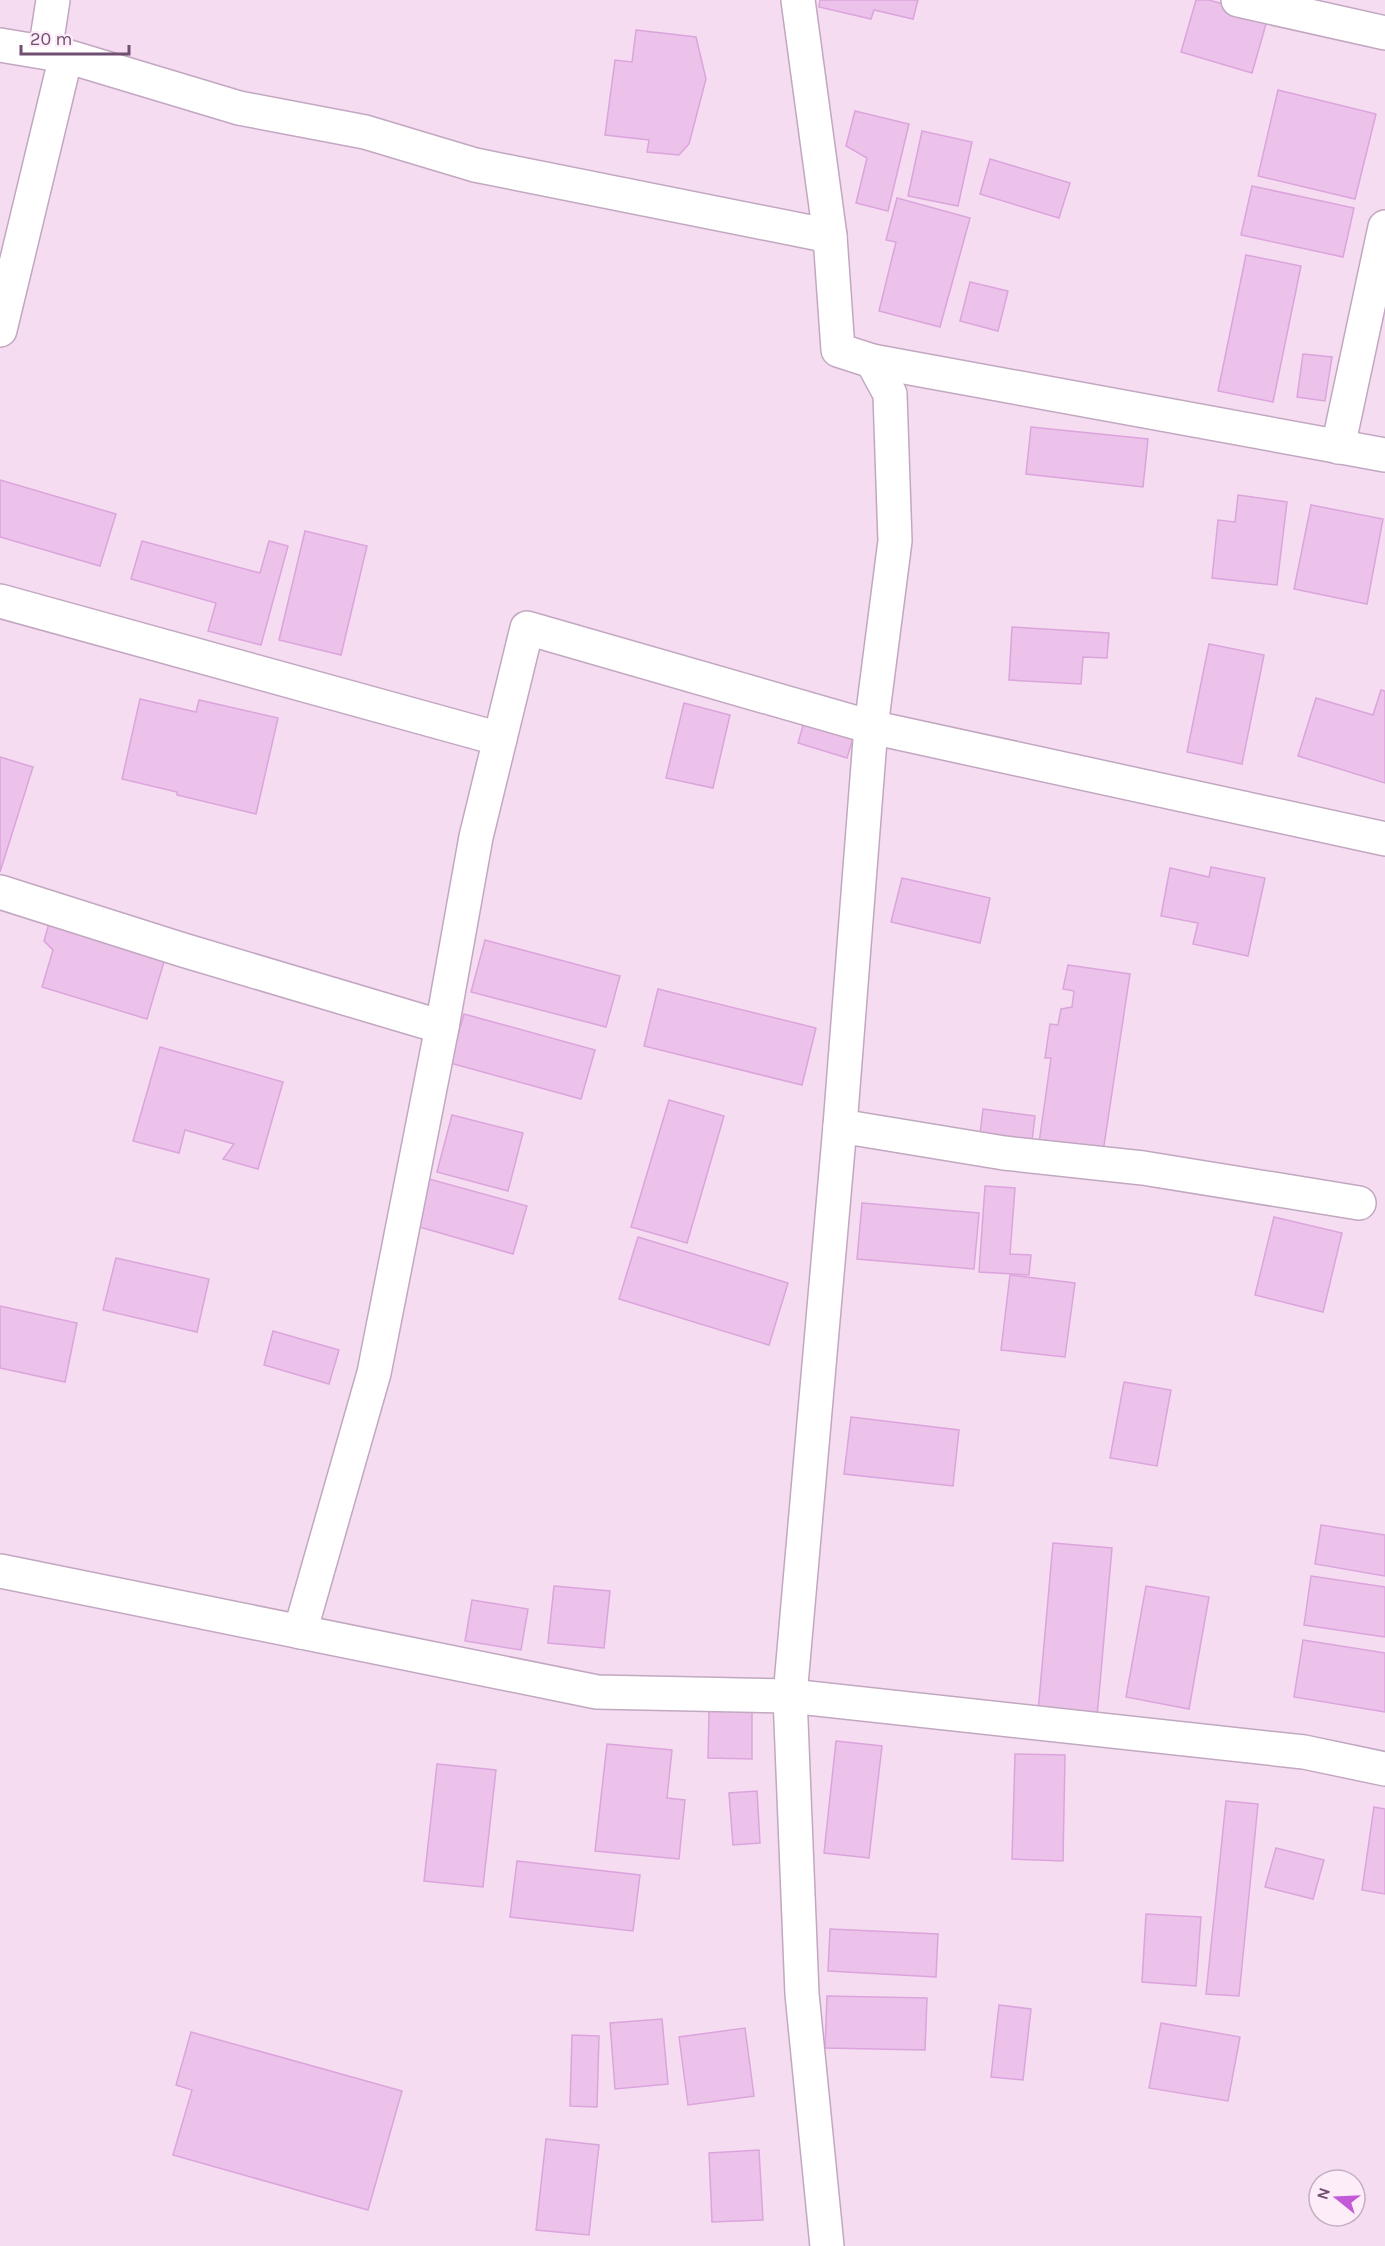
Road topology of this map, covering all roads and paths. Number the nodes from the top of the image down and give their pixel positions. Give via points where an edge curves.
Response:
1 (53, 0) edge
2 (798, 0) edge
3 (1239, 0) edge
4 (1385, 33) edge
5 (0, 45) edge
6 (56, 54) junction
7 (1385, 227) edge
8 (830, 236) junction
9 (0, 330) edge
10 (872, 361) junction
11 (1338, 447) junction
12 (1385, 455) edge
13 (0, 601) edge
14 (871, 727) junction
15 (500, 739) junction
16 (1385, 839) edge
17 (0, 892) edge
18 (442, 1027) junction
19 (840, 1126) junction
20 (1359, 1203) dead end
21 (0, 1571) edge
22 (300, 1632) junction
23 (790, 1696) junction
24 (1385, 1769) edge
25 (827, 2246) edge

1 - 6 street
2 - 8 street
3 - 4 street
5 - 6 street
6 - 8 street via 239,108 365,132 475,165
6 - 9 street
7 - 11 street
8 - 10 street via 838,350
10 - 11 street
10 - 14 street via 890,394 895,541
11 - 12 street
13 - 15 street
14 - 15 street via 527,628
14 - 16 street
14 - 19 street
15 - 18 street via 476,837
17 - 18 street
18 - 22 street via 374,1373
19 - 20 street
19 - 23 street
21 - 22 street
22 - 23 street via 597,1692
23 - 24 street via 1304,1752
23 - 25 street via 802,1994

